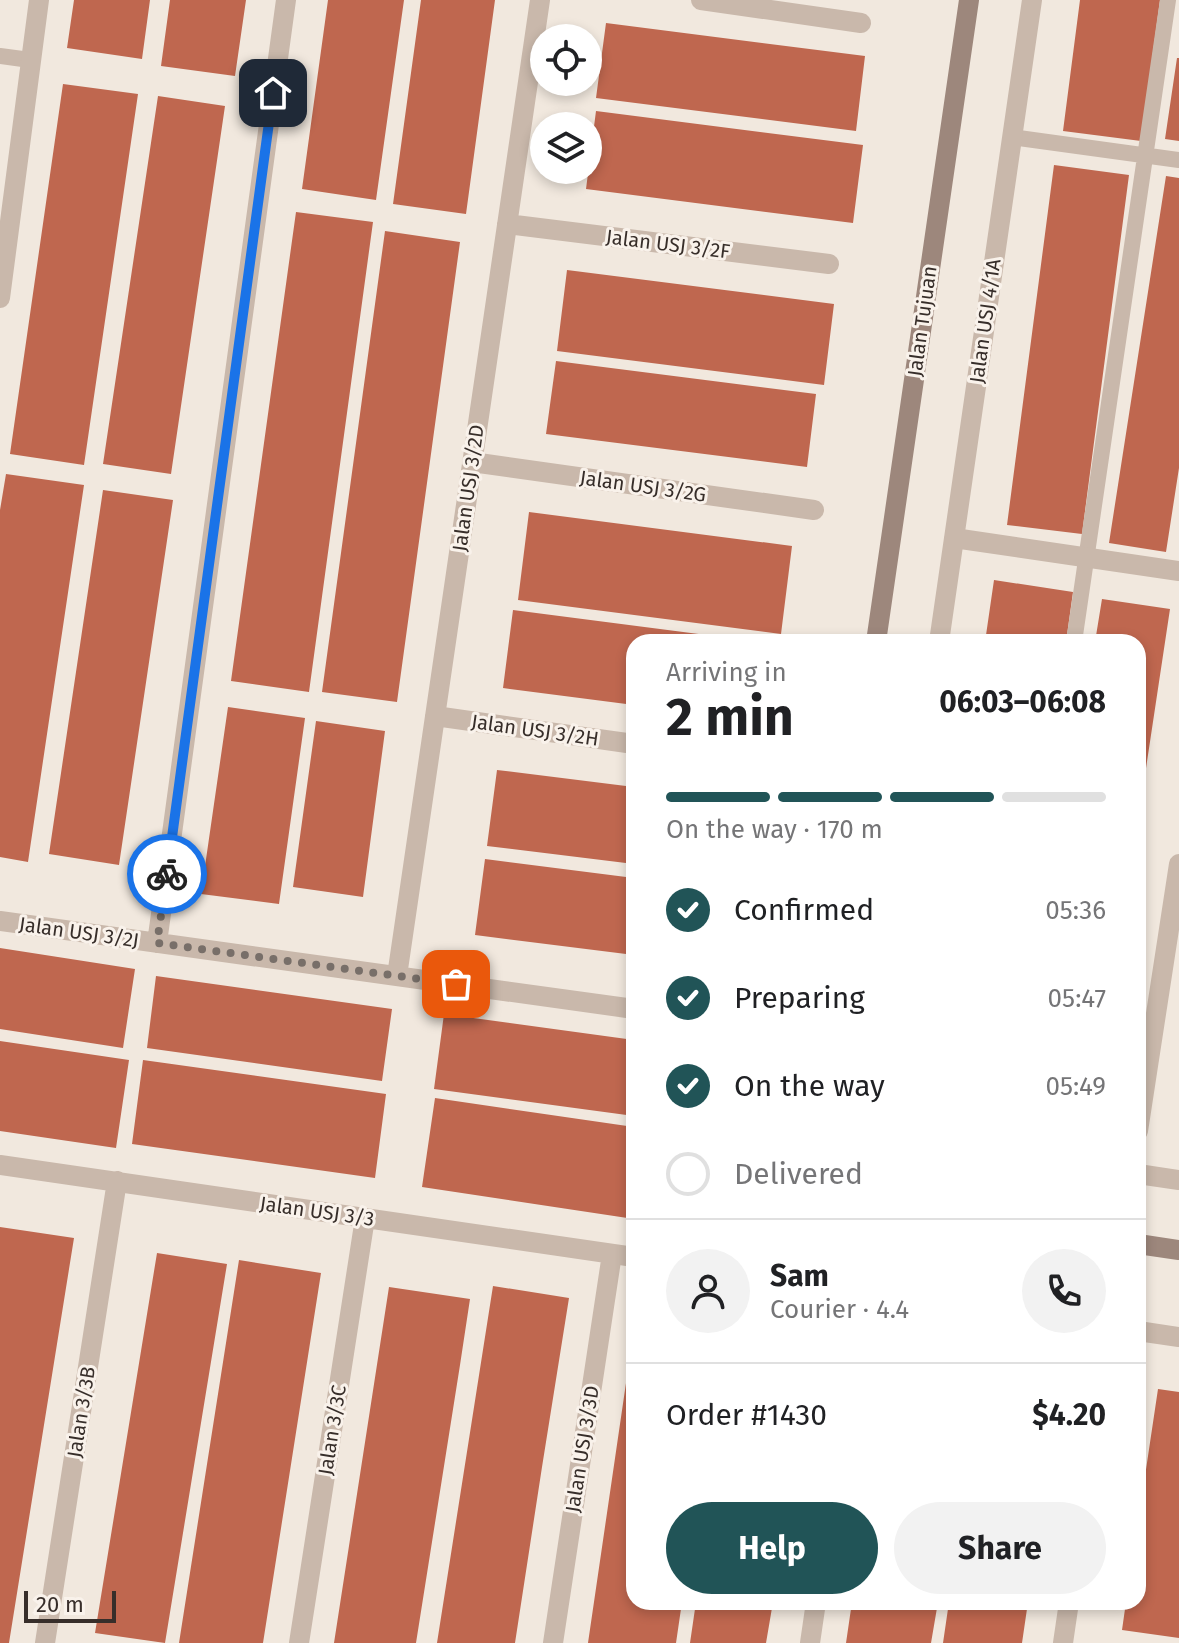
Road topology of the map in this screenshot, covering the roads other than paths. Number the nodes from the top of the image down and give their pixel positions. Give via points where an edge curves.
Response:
1 (39, 0) edge
2 (286, 0) edge
3 (540, 0) edge
4 (701, 0) edge
5 (969, 0) edge
6 (1032, 0) edge
7 (1168, 0) edge
8 (861, 23) dead end
9 (0, 56) edge
10 (30, 60) junction
11 (1012, 137) junction
12 (1145, 156) junction
13 (1179, 160) edge
14 (507, 224) junction
15 (829, 264) dead end
16 (0, 298) edge
17 (472, 462) junction
18 (814, 510) dead end
19 (954, 538) junction
20 (1087, 557) junction
21 (1179, 571) edge
22 (877, 634) edge
23 (940, 634) edge
24 (1075, 634) edge
25 (435, 716) junction
26 (626, 743) edge
27 (1179, 864) edge
28 (0, 921) edge
29 (157, 943) junction
30 (397, 976) junction
31 (626, 1008) edge
32 (1146, 1079) edge
33 (0, 1165) edge
34 (1146, 1175) edge
35 (1179, 1180) edge
36 (117, 1181) junction
37 (365, 1218) junction
38 (1146, 1245) edge
39 (1179, 1250) edge
40 (612, 1254) junction
41 (626, 1256) edge
42 (1146, 1332) edge
43 (1179, 1337) edge
44 (815, 1610) edge
45 (1068, 1610) edge
46 (45, 1643) edge
47 (299, 1643) edge
48 (553, 1643) edge
49 (810, 1643) edge
50 (1063, 1643) edge

1 - 10 street
2 - 29 street
3 - 14 street, Jalan USJ 3/2D
4 - 8 street
5 - 22 street, Jalan Tujuan
6 - 11 street, Jalan USJ 4/1A
7 - 12 lane
9 - 10 lane
10 - 16 street
11 - 12 lane
11 - 19 street, Jalan USJ 4/1A
12 - 13 lane
12 - 20 lane
14 - 15 street, Jalan USJ 3/2F
14 - 17 street, Jalan USJ 3/2D
17 - 18 street, Jalan USJ 3/2G
17 - 25 street, Jalan USJ 3/2D
19 - 20 street
19 - 23 street, Jalan USJ 4/1A
20 - 21 street
20 - 24 lane
25 - 26 street, Jalan USJ 3/2H
25 - 30 street, Jalan USJ 3/2D
27 - 32 street
28 - 29 street, Jalan USJ 3/2J
29 - 30 street, Jalan USJ 3/2J
30 - 31 street, Jalan USJ 3/2J
33 - 36 street, Jalan USJ 3/3
34 - 35 street
36 - 37 street, Jalan USJ 3/3
36 - 46 street, Jalan 3/3B
37 - 40 street, Jalan USJ 3/3
37 - 47 street, Jalan 3/3C
38 - 39 street
40 - 41 street, Jalan USJ 3/3
40 - 48 street, Jalan USJ 3/3D
42 - 43 street
44 - 49 street
45 - 50 street

